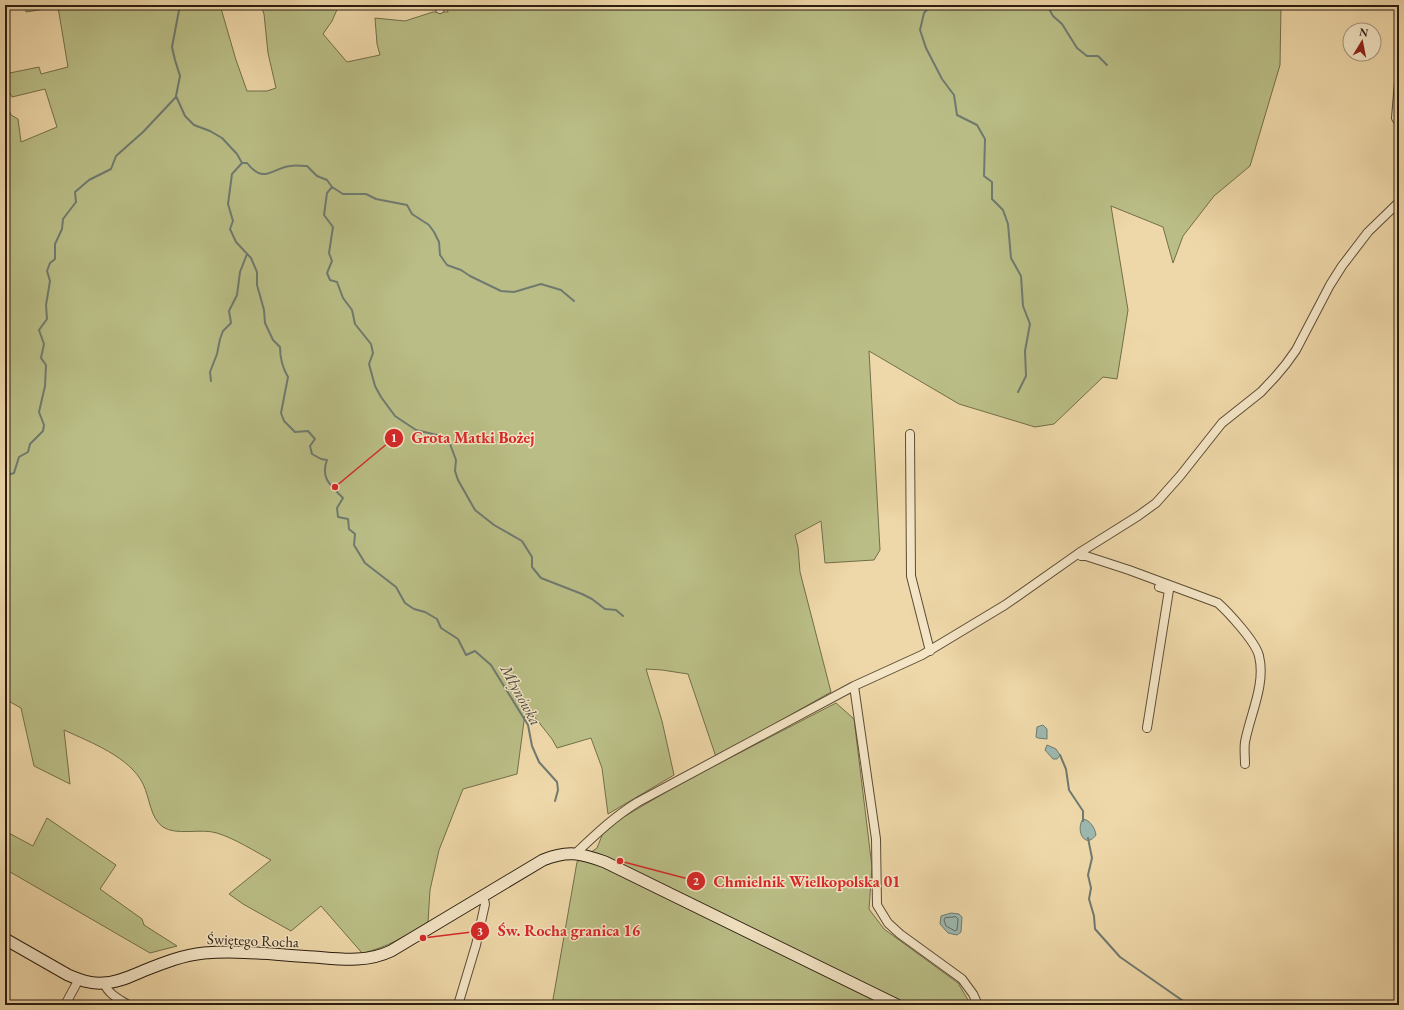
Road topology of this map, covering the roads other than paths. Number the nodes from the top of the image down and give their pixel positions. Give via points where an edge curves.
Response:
1 (1399, 82) edge
2 (1399, 122) edge
3 (1399, 202) edge
4 (910, 434) dead end
5 (1080, 555) junction
6 (930, 651) junction
7 (854, 686) junction
8 (1147, 728) dead end
9 (1245, 764) dead end
10 (576, 853) junction
11 (483, 895) junction
12 (5, 939) edge
13 (79, 979) junction
14 (104, 983) junction
15 (65, 1005) edge
16 (128, 1005) edge
17 (458, 1005) edge
18 (897, 1005) edge
19 (978, 1005) edge

1 - 2 street via 1396,118
3 - 5 street via 1368,232 1342,266 1296,350 1276,376 1261,392 1222,423 1156,503
4 - 6 street via 911,576
5 - 6 street
5 - 8 street via 1083,559 1169,590
5 - 9 street via 1218,603 1255,646 1259,656 1260,678 1245,744
6 - 7 street
7 - 10 street via 638,802 593,836
7 - 19 street via 876,839 877,905 888,923 900,934 962,979
10 - 11 street, Świętego Rocha via 565,853 543,860
10 - 18 street via 605,862
11 - 14 street, Świętego Rocha via 391,951 372,958 349,960 231,952 205,953 181,958 120,980
11 - 17 street via 485,904 476,945
12 - 13 street, Świętego Rocha
13 - 14 street, Świętego Rocha
13 - 15 street
14 - 16 street via 113,995

